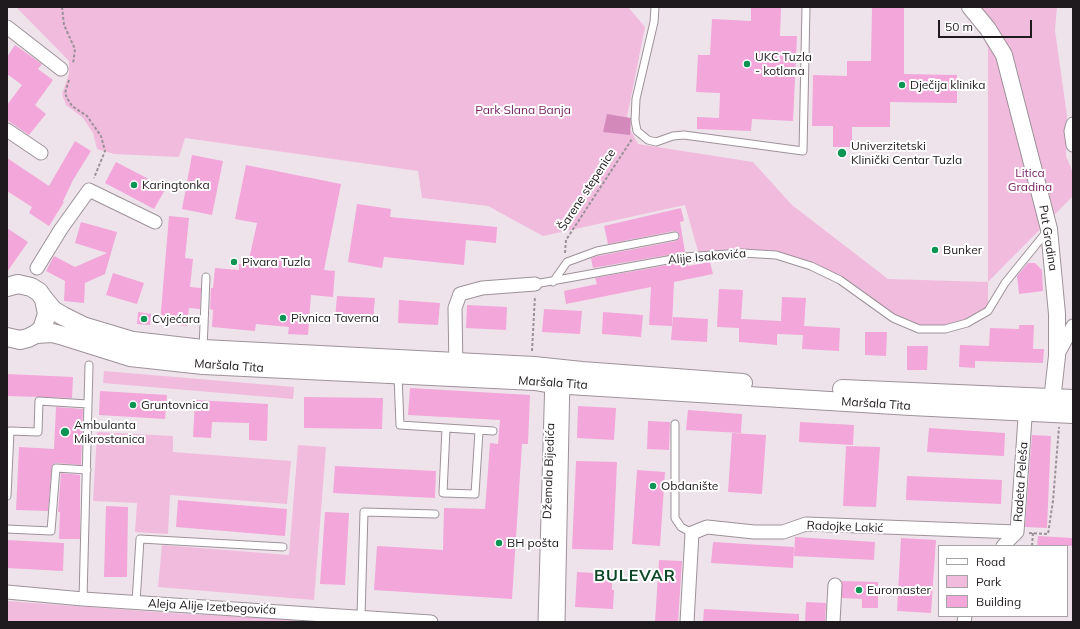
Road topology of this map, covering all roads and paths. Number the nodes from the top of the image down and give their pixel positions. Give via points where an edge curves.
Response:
1 (62, 7) edge
2 (655, 7) edge
3 (806, 7) edge
4 (970, 7) edge
5 (7, 27) edge
6 (68, 70) junction
7 (1073, 124) edge
8 (7, 130) edge
9 (637, 131) junction
10 (1073, 145) edge
11 (41, 153) dead end
12 (89, 190) junction
13 (155, 222) dead end
14 (1049, 229) junction
15 (675, 236) dead end
16 (567, 262) junction
17 (206, 277) dead end
18 (553, 282) junction
19 (535, 284) junction
20 (22, 288) edge
21 (1073, 326) edge
22 (17, 338) edge
23 (1057, 356) junction
24 (203, 357) junction
25 (88, 365) dead end
26 (534, 366) junction
27 (456, 370) junction
28 (398, 376) junction
29 (558, 377) junction
30 (1073, 400) edge
31 (88, 404) junction
32 (1026, 404) junction
33 (1052, 406) junction
34 (1073, 414) edge
35 (676, 424) dead end
36 (446, 429) junction
37 (479, 431) junction
38 (493, 431) dead end
39 (1059, 436) dead end
40 (87, 470) junction
41 (7, 482) edge
42 (7, 496) edge
43 (435, 514) dead end
44 (7, 529) edge
45 (692, 533) junction
46 (1022, 533) junction
47 (1033, 533) junction
48 (1004, 545) edge
49 (1032, 545) edge
50 (283, 547) dead end
51 (835, 585) dead end
52 (7, 592) edge
53 (84, 599) junction
54 (136, 602) junction
55 (361, 616) junction
56 (431, 622) edge
57 (544, 622) edge
58 (558, 622) edge
59 (687, 622) edge
60 (833, 622) edge

1 - 6 path via 64,25 75,49
2 - 9 lane via 654,22 636,99
3 - 9 lane via 803,151 684,136 673,136 656,142 648,140
4 - 14 street, Put Gradina via 991,33 1004,55
5 - 6 street
6 - 12 path via 67,98 72,106 88,116 101,136 105,151
7 - 10 street
8 - 11 street
9 - 16 path, Šarene stepenice via 566,240
12 - 13 street
12 - 20 street via 37,268 36,280
14 - 18 lane, Alije Isakovića via 1005,283 988,311 967,323 945,329 919,329 893,318 840,280 811,266 776,255 742,253 684,256
14 - 23 street, Put Gradina via 1056,285
15 - 16 lane via 597,251
16 - 18 lane
17 - 24 lane
18 - 19 lane, Alije Isakovića
19 - 26 path via 532,352
19 - 27 street, Alije Isakovića via 482,288 460,294 455,308
20 - 22 main road via 47,314 42,329
20 - 24 main road, Maršala Tita via 53,310 83,326 115,337
21 - 23 street
22 - 24 main road, Maršala Tita via 52,333 130,357
23 - 33 street, Put Gradina
24 - 27 main road, Maršala Tita
24 - 28 main road, Maršala Tita
25 - 31 lane
26 - 27 main road, Maršala Tita
26 - 29 main road, Maršala Tita
27 - 28 main road, Maršala Tita
27 - 29 main road, Maršala Tita via 535,381
28 - 36 lane via 400,425
29 - 32 main road, Maršala Tita via 813,387
29 - 57 street, Džemala Bijedića
29 - 58 street, Džemala Bijedića
30 - 33 main road, Maršala Tita
31 - 40 lane
31 - 41 lane via 39,401 38,432 10,431
32 - 33 main road, Maršala Tita
32 - 46 street, Radeta Peleša
33 - 34 main road, Maršala Tita
35 - 45 lane via 675,518 681,526
36 - 37 lane
36 - 37 lane via 443,493 475,494
37 - 38 lane
39 - 47 path via 1048,534
40 - 44 lane via 56,468 51,531
40 - 53 lane
41 - 42 lane
43 - 55 lane via 364,512
45 - 46 street, Radojke Lakić via 707,527 783,532 806,524
45 - 59 street
46 - 47 path
46 - 48 street, Radeta Peleša
47 - 49 path
50 - 54 lane, Aleja Alije Izetbegovića via 140,539
51 - 60 street
52 - 53 street, Aleja Alije Izetbegovića
53 - 54 street, Aleja Alije Izetbegovića
54 - 55 street, Aleja Alije Izetbegovića
55 - 56 street, Aleja Alije Izetbegovića

